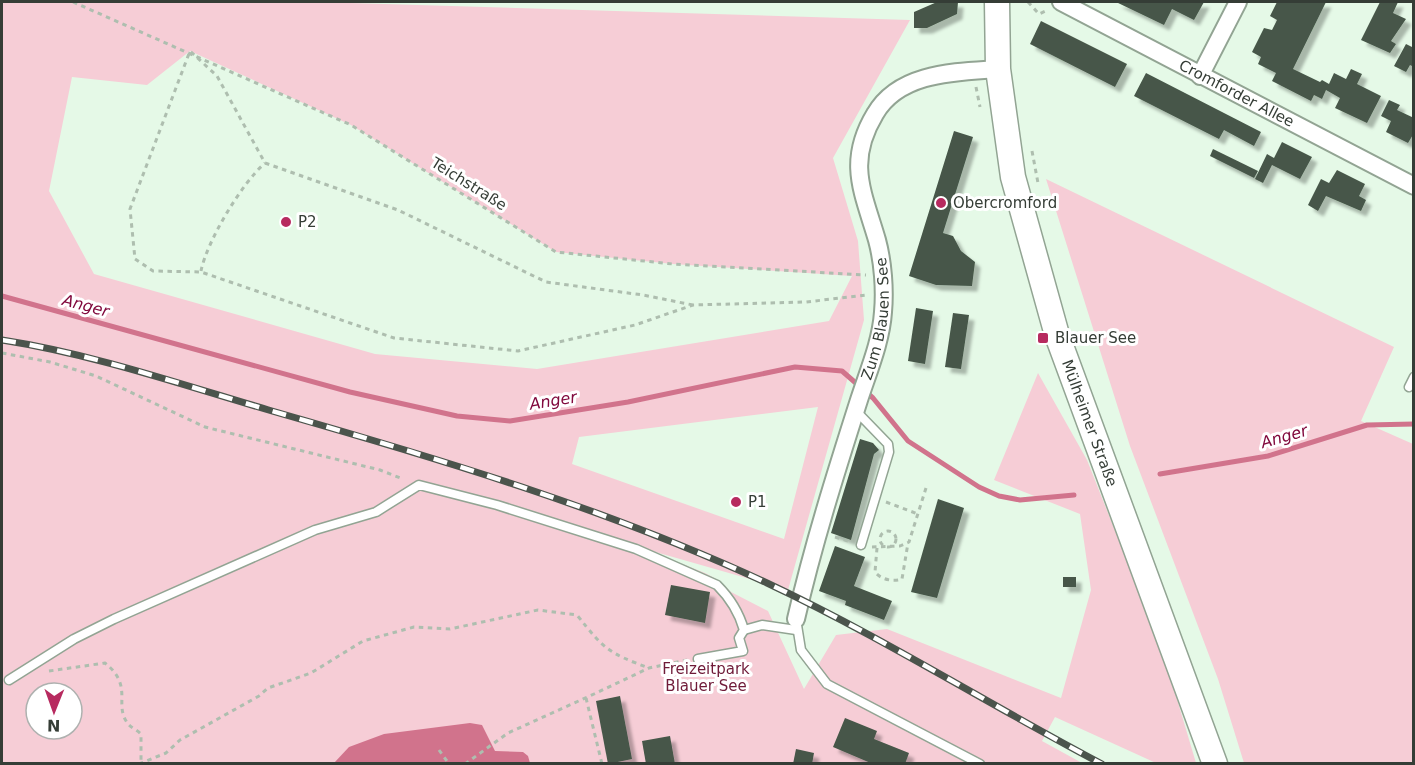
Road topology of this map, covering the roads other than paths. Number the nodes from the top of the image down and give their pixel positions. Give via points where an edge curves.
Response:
1 (997, 2) edge
2 (1238, 2) edge
3 (1055, 5) edge
4 (998, 69) junction
5 (1200, 76) junction
6 (1413, 186) edge
7 (1413, 377) edge
8 (1409, 387) dead end
9 (857, 406) junction
10 (861, 545) road end
11 (796, 624) junction
12 (744, 630) junction
13 (698, 659) dead end
14 (9, 680) dead end
15 (980, 764) edge
16 (1215, 764) edge

1 - 4 main road, Mülheimer Straße
2 - 5 street
3 - 5 street, Cromforder Allee
4 - 9 street, Zum Blauen See via 944,73 909,84 877,110 868,125 861,143 858,178 877,242 883,294 881,329
4 - 16 main road, Mülheimer Straße via 1013,177 1057,335
5 - 6 street, Cromforder Allee
7 - 8 lane
9 - 10 lane via 888,444 886,465
9 - 11 street, Zum Blauen See
11 - 12 lane
11 - 15 lane via 801,650 827,684
12 - 13 lane via 739,638 743,651
12 - 14 lane via 727,595 704,577 626,546 497,505 418,485 376,512 315,530 114,619

